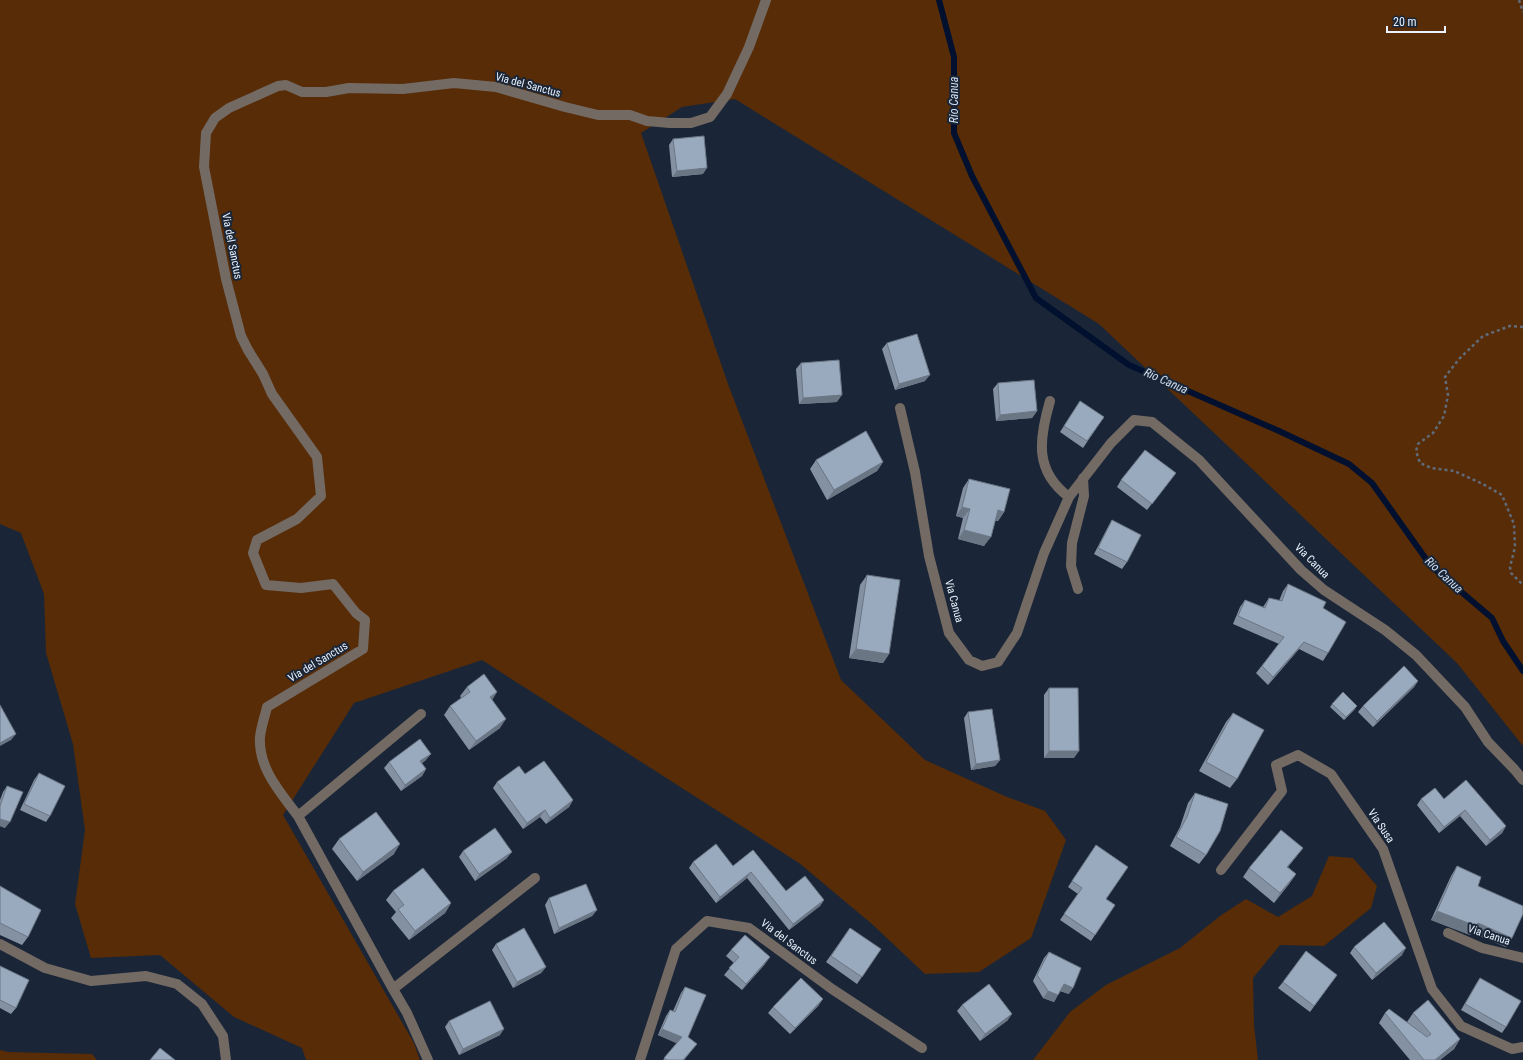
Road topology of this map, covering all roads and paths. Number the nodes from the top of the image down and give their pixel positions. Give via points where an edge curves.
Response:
1 (766, 0) edge
2 (1519, 0) edge
3 (1523, 12) edge
4 (1523, 327) edge
5 (1050, 401) dead end
6 (900, 408) dead end
7 (1083, 478) junction
8 (1068, 497) junction
9 (1523, 585) edge
10 (1078, 589) dead end
11 (420, 714) dead end
12 (1523, 780) edge
13 (298, 816) junction
14 (1220, 870) dead end
15 (535, 878) dead end
16 (1448, 934) dead end
17 (0, 944) edge
18 (1523, 958) edge
19 (393, 989) junction
20 (1523, 1047) edge
21 (922, 1048) dead end
22 (226, 1060) edge
23 (428, 1060) edge
24 (640, 1060) edge

1 - 13 street, Via del Sanctus via 754,34 726,94 710,117 691,123 647,121 630,115 598,115 496,87 454,83 403,89 349,88 326,92 302,92 278,86 228,108 215,118 206,133 204,167 237,324 272,394 317,457 321,496 296,519 257,540 253,553 266,585 301,588 333,584 356,613 365,620 363,649 268,706 260,736 261,757 270,778
2 - 3 path
4 - 9 path via 1510,326 1483,336 1460,359 1445,377 1448,395 1444,416 1433,433 1418,444 1416,451 1420,463 1431,468 1454,471 1502,495 1514,524 1515,547 1511,573
5 - 8 street via 1042,444 1043,463 1049,477
6 - 8 street, Via Canua via 915,472 929,556 950,632 969,660 982,666 998,662 1017,633 1044,553
7 - 8 street, Via Canua
7 - 10 street via 1084,496 1072,543 1071,566
7 - 12 street, Via Canua via 1134,420 1152,422 1199,460 1301,570 1324,590 1385,630 1416,655 1466,707 1488,742
11 - 13 street
13 - 19 street, Via del Sanctus
14 - 20 street, Via Susa via 1282,791 1276,764 1298,755 1331,774 1383,850 1432,989 1461,1026 1512,1049
15 - 19 street
16 - 18 street, Via Canua via 1482,948
17 - 22 street via 46,968 92,981 146,976 177,984 202,1004 223,1036
19 - 23 street, Via del Sanctus
21 - 24 street, Via del Sanctus via 832,989 750,928 708,921 676,949

